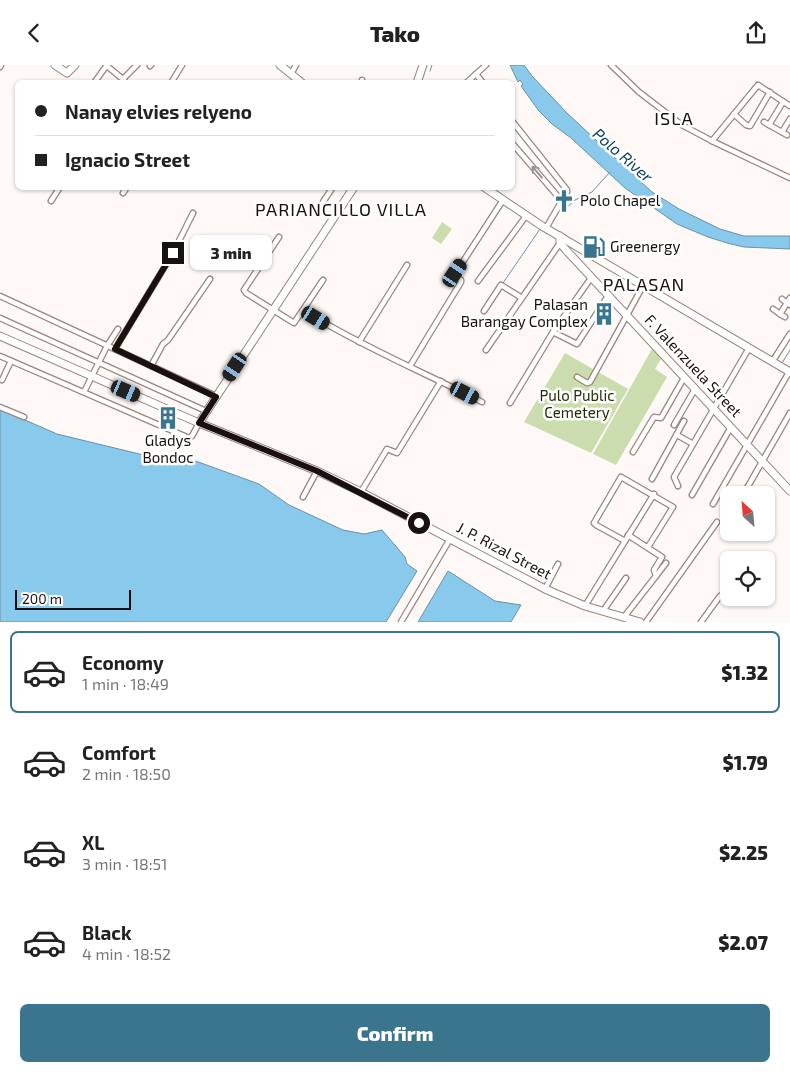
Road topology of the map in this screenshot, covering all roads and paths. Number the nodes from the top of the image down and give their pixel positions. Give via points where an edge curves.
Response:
1 (55, 65) edge
2 (75, 65) edge
3 (107, 65) edge
4 (136, 65) edge
5 (182, 65) edge
6 (280, 65) edge
7 (296, 65) edge
8 (423, 65) edge
9 (486, 65) edge
10 (611, 65) edge
11 (291, 74) junction
12 (476, 74) junction
13 (96, 80) edge
14 (122, 80) edge
15 (124, 80) edge
16 (173, 80) edge
17 (298, 80) edge
18 (418, 80) edge
19 (469, 80) edge
20 (481, 80) edge
21 (770, 93) junction
22 (783, 101) junction
23 (790, 106) edge
24 (734, 114) junction
25 (790, 119) edge
26 (515, 125) edge
27 (712, 141) junction
28 (515, 146) edge
29 (790, 178) edge
30 (58, 190) edge
31 (125, 190) edge
32 (331, 190) edge
33 (352, 190) edge
34 (488, 190) edge
35 (123, 193) dead end
36 (503, 200) junction
37 (561, 200) junction
38 (51, 201) dead end
39 (322, 202) dead end
40 (193, 213) dead end
41 (526, 216) junction
42 (546, 228) junction
43 (279, 237) dead end
44 (560, 239) junction
45 (407, 265) dead end
46 (591, 278) junction
47 (210, 279) dead end
48 (324, 280) dead end
49 (478, 281) dead end
50 (643, 286) junction
51 (0, 296) edge
52 (608, 296) junction
53 (522, 298) junction
54 (790, 298) edge
55 (782, 299) dead end
56 (788, 304) edge
57 (272, 309) junction
58 (773, 309) dead end
59 (484, 311) dead end
60 (627, 316) junction
61 (0, 318) edge
62 (316, 318) dead end
63 (118, 329) dead end
64 (553, 332) junction
65 (790, 334) edge
66 (0, 336) edge
67 (359, 342) junction
68 (107, 346) junction
69 (749, 348) junction
70 (115, 349) junction
71 (486, 350) dead end
72 (0, 356) edge
73 (11, 361) junction
74 (99, 362) junction
75 (772, 362) junction
76 (151, 365) junction
77 (410, 366) junction
78 (790, 372) edge
79 (92, 376) junction
80 (577, 377) dead end
81 (684, 377) junction
82 (2, 380) dead end
83 (442, 381) junction
84 (695, 389) junction
85 (84, 393) junction
86 (216, 397) junction
87 (482, 402) dead end
88 (510, 403) dead end
89 (0, 407) edge
90 (714, 409) junction
91 (206, 411) junction
92 (790, 413) edge
93 (24, 417) dead end
94 (684, 421) dead end
95 (199, 423) junction
96 (674, 425) dead end
97 (731, 427) junction
98 (677, 435) junction
99 (692, 444) junction
100 (747, 444) junction
101 (633, 452) dead end
102 (763, 462) junction
103 (317, 471) junction
104 (652, 479) dead end
105 (678, 486) dead end
106 (748, 486) edge
107 (790, 491) edge
108 (361, 492) junction
109 (654, 495) junction
110 (692, 495) dead end
111 (303, 497) dead end
112 (713, 504) dead end
113 (717, 522) dead end
114 (628, 535) junction
115 (450, 539) junction
116 (625, 541) junction
117 (648, 547) junction
118 (666, 563) dead end
119 (558, 565) dead end
120 (656, 576) junction
121 (626, 578) dead end
122 (544, 589) junction
123 (720, 596) dead end
124 (585, 605) junction
125 (604, 611) junction
126 (624, 617) junction
127 (401, 622) edge
128 (640, 622) edge
129 (646, 622) edge
130 (701, 622) edge

1 - 2 main road via 65,72
3 - 13 street
3 - 14 street
4 - 15 street
5 - 16 street
6 - 11 main road
7 - 11 street
8 - 18 main road
9 - 12 street
10 - 27 street via 676,121
11 - 17 main road
12 - 19 street
12 - 20 street
21 - 22 street
21 - 24 street via 757,86
21 - 24 street via 750,126
22 - 23 street
22 - 25 street via 767,123 784,134
24 - 27 street
26 - 37 street via 567,191
27 - 29 street
37 -> 28 street
30 - 38 street
31 - 35 street
32 - 39 street
33 - 57 main road
34 - 36 main road
36 - 41 main road
36 - 77 street via 455,273 461,282
37 - 42 street
40 - 70 street via 173,253
41 - 42 main road
41 - 49 street
42 - 44 main road
43 - 57 street via 244,290
44 - 46 main road, F. Valenzuela Street
44 - 50 main road
44 - 53 street
45 - 67 street
46 - 52 main road, F. Valenzuela Street
46 - 64 street
47 - 76 street via 162,344
48 - 57 street via 294,323
50 - 60 street
50 - 69 main road
51 - 68 street
52 - 60 main road, F. Valenzuela Street
52 - 64 street via 577,344
53 - 59 street via 502,285
53 - 71 street
54 - 56 street
55 - 56 street
56 - 58 street via 783,315
57 - 86 main road
60 - 80 street via 590,382
60 - 81 main road, F. Valenzuela Street
61 - 74 street
62 - 67 street
63 - 68 street
64 - 88 street
65 - 75 street
66 - 79 main road, J. P. Rizal Street
67 - 77 street
68 - 70 street
68 - 74 street
69 - 75 main road
69 - 90 street
70 - 76 street
72 - 73 street
73 - 82 street
73 - 85 street
74 - 79 street
74 - 91 street
75 - 78 main road
76 - 86 street
77 - 83 street
78 - 100 street
79 - 85 street
79 - 95 main road, J. P. Rizal Street
81 - 84 main road, F. Valenzuela Street
81 - 101 street via 661,418 654,416
83 - 87 street
83 - 108 street via 397,453 387,449
84 - 90 main road, F. Valenzuela Street
84 - 96 street
85 - 95 street via 189,438
86 - 91 main road
89 - 93 street
90 - 97 main road, F. Valenzuela Street
90 - 99 street
91 - 95 main road
92 - 102 street
94 - 98 street
95 - 103 main road, J. P. Rizal Street
97 - 100 main road, F. Valenzuela Street
97 - 110 street
98 - 99 street
98 - 104 street
99 - 105 street via 674,477
100 - 102 main road, F. Valenzuela Street
100 - 112 street
102 - 106 street
102 - 107 main road, F. Valenzuela Street
103 - 108 main road, J. P. Rizal Street
103 - 111 street
108 - 115 main road, J. P. Rizal Street
109 - 114 street
109 - 116 street via 620,478 594,523
109 - 117 street via 673,507
113 - 129 street
114 - 116 street
114 - 117 street
115 - 122 main road, J. P. Rizal Street
115 - 127 street
116 - 124 street
117 - 120 street via 662,557 654,570
118 - 120 street
119 - 122 street
120 - 126 street
121 - 125 street
122 - 124 main road, J. P. Rizal Street
123 - 130 street
124 - 125 main road, J. P. Rizal Street
125 - 126 main road, J. P. Rizal Street
126 - 128 main road, J. P. Rizal Street

